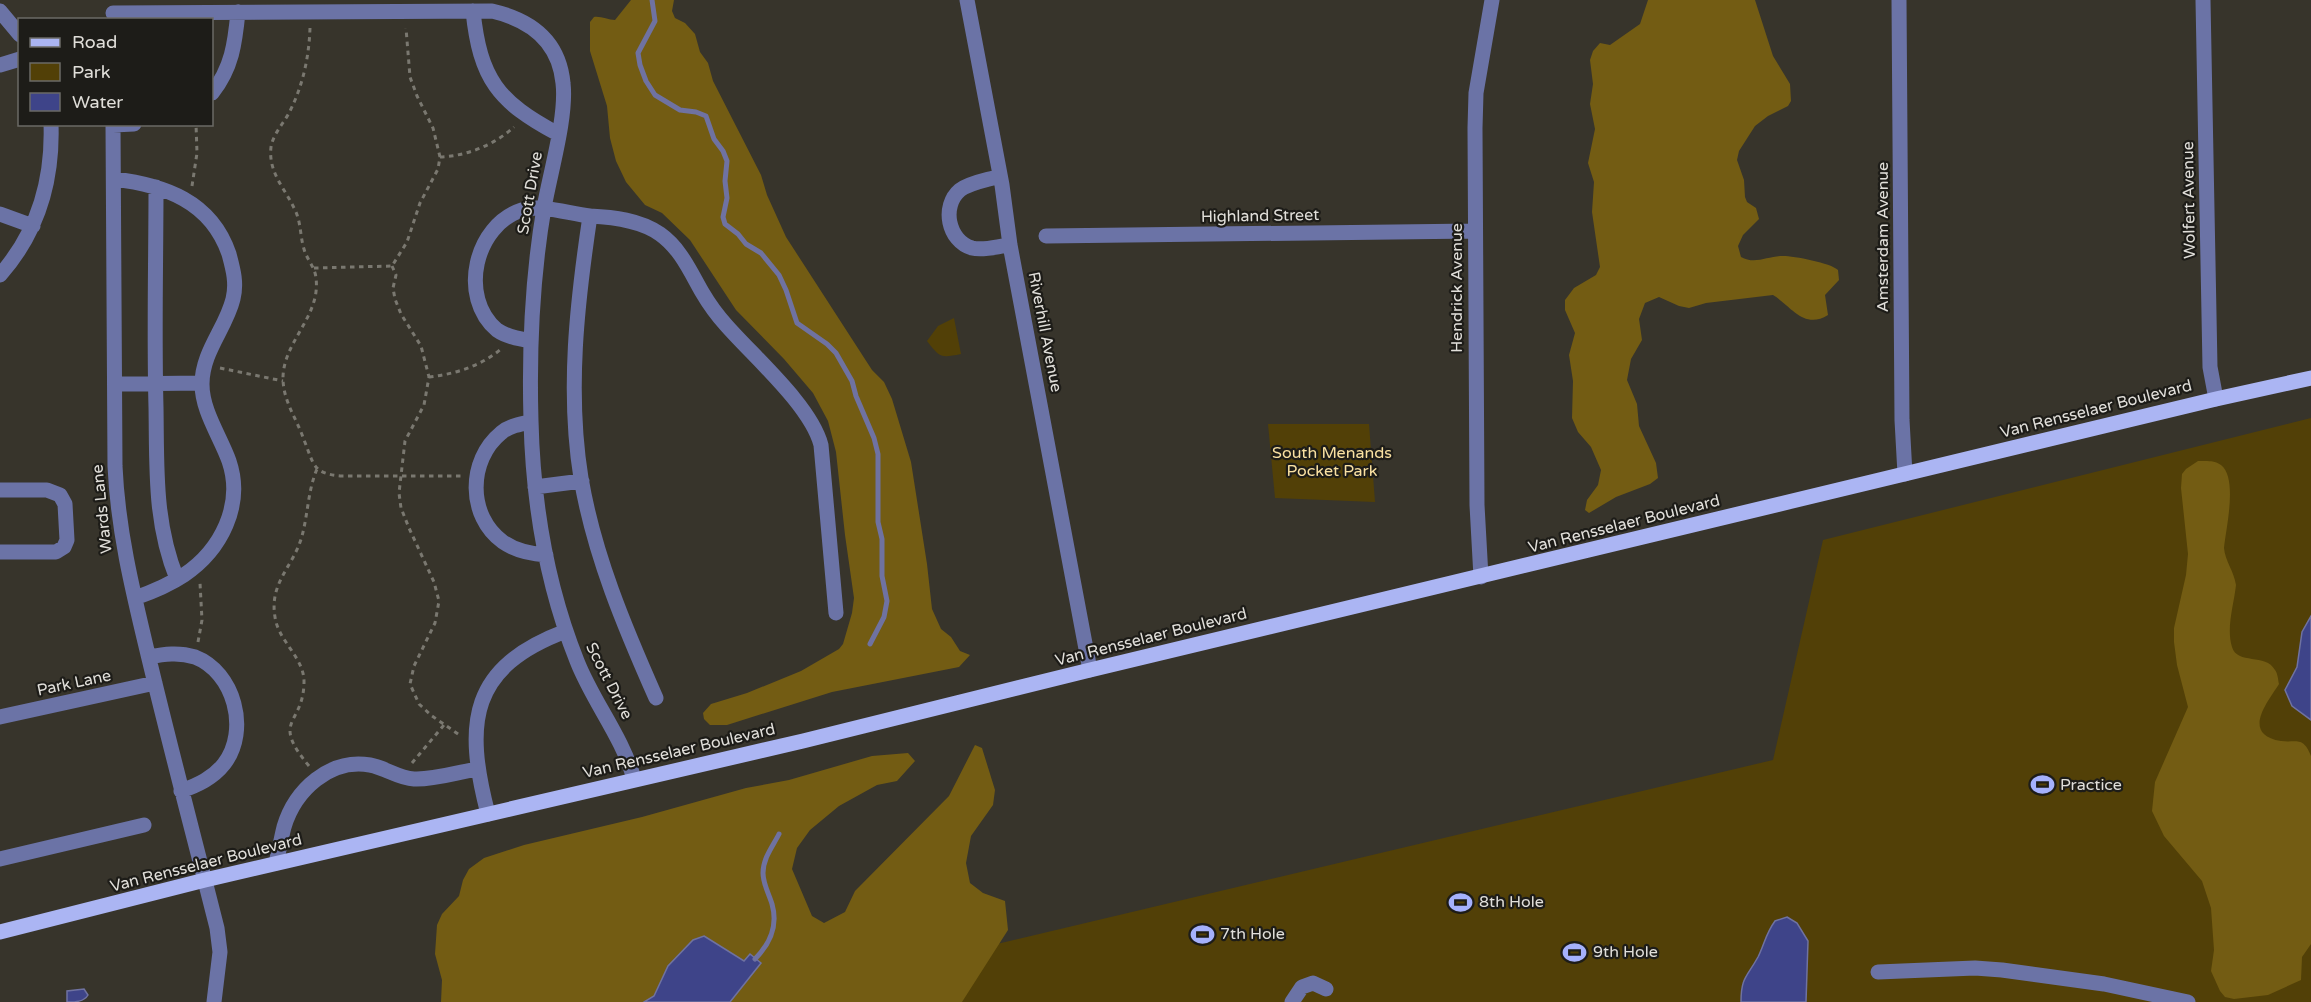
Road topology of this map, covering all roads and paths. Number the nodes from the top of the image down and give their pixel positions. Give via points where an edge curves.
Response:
1 (968, 0) edge
2 (1492, 0) edge
3 (1899, 0) edge
4 (2203, 0) edge
5 (467, 7) edge
6 (0, 11) edge
7 (113, 11) edge
8 (310, 11) junction
9 (406, 11) junction
10 (238, 12) junction
11 (18, 33) edge
12 (18, 60) edge
13 (0, 65) edge
14 (213, 91) edge
15 (526, 116) junction
16 (51, 126) edge
17 (113, 126) edge
18 (196, 126) edge
19 (558, 134) junction
20 (440, 157) junction
21 (1000, 177) junction
22 (114, 179) junction
23 (156, 187) junction
24 (189, 203) junction
25 (544, 209) junction
26 (0, 214) edge
27 (590, 216) junction
28 (33, 226) junction
29 (1475, 231) junction
30 (1047, 236) dead end
31 (1010, 245) junction
32 (392, 266) junction
33 (314, 268) junction
34 (0, 275) edge
35 (507, 336) junction
36 (531, 341) junction
37 (205, 365) junction
38 (429, 376) junction
39 (2311, 378) edge
40 (283, 381) junction
41 (202, 383) junction
42 (115, 384) junction
43 (155, 384) junction
44 (2216, 399) junction
45 (531, 422) junction
46 (317, 469) junction
47 (1905, 474) junction
48 (400, 475) junction
49 (477, 476) junction
50 (582, 481) junction
51 (535, 487) junction
52 (0, 490) edge
53 (0, 552) edge
54 (546, 555) junction
55 (195, 567) junction
56 (1481, 577) junction
57 (177, 579) junction
58 (135, 598) junction
59 (836, 613) dead end
60 (566, 631) junction
61 (149, 657) junction
62 (199, 659) junction
63 (1090, 670) junction
64 (155, 683) junction
65 (656, 698) dead end
66 (0, 717) edge
67 (444, 725) junction
68 (477, 743) junction
69 (478, 770) junction
70 (401, 777) junction
71 (319, 778) junction
72 (634, 779) junction
73 (182, 791) junction
74 (488, 814) junction
75 (144, 825) dead end
76 (0, 859) edge
77 (276, 863) junction
78 (205, 880) junction
79 (0, 932) edge
80 (1878, 972) dead end
81 (1326, 989) dead end
82 (214, 1002) edge
83 (1292, 1002) edge
84 (2188, 1002) edge

1 - 21 street, Riverhill Avenue
2 - 29 street, Hendrick Avenue via 1476,93
3 - 47 street, Amsterdam Avenue
4 - 44 street, Wolfert Avenue via 2210,367
5 - 9 street, Scott Drive
5 - 15 street via 489,76 500,93
5 - 19 street, Scott Drive via 518,18 548,42 559,62 564,84
6 - 11 street
7 - 10 street, Scott Drive
8 - 9 street, Scott Drive
8 - 10 street, Scott Drive
8 - 33 path via 306,66 296,100 273,139 271,157 275,175 296,211 304,251
9 - 20 path via 410,77 434,128
10 - 14 street via 234,51
12 - 13 street
15 - 19 street
15 - 20 path via 488,144 463,154
16 - 28 street via 46,189
17 - 22 street, Wards Lane
18 - 24 path
19 - 25 street, Scott Drive
20 - 32 path via 407,242
21 - 31 street, Riverhill Avenue
21 - 31 street via 963,188 952,202 949,219 955,235 969,247
22 - 23 street
22 - 42 street, Wards Lane
23 - 24 street
23 - 43 street
24 - 37 street via 222,238 234,275 231,306
25 - 27 street
25 - 35 street via 524,209 509,216 491,232 480,252 476,280 479,301 491,323
25 - 36 street, Scott Drive
26 - 28 street
27 - 50 street via 580,282 574,368 574,416
27 - 59 street via 639,224 667,240 718,316 813,422 822,445
28 - 34 street
29 - 30 street, Highland Street
29 - 56 street, Hendrick Avenue
31 - 63 street, Riverhill Avenue
32 - 33 path
32 - 38 path via 396,275 395,299 421,346
33 - 40 path via 314,304 289,354
35 - 36 street
35 - 38 path via 503,348 476,365
36 - 45 street, Scott Drive
37 - 40 path
37 - 41 street
38 - 48 path via 424,405 405,441
39 - 44 main road, Van Rensselaer Boulevard
40 - 46 path via 292,416
41 - 43 street
41 - 55 street via 209,416 233,472 235,492 226,526
42 - 43 street
42 - 58 street, Wards Lane via 118,512
43 - 57 street via 159,513
44 - 47 main road, Van Rensselaer Boulevard
45 - 49 street via 513,426 491,442
45 - 51 street, Scott Drive
46 - 48 path via 330,475
46 - 71 path via 297,552 277,584 274,611 276,624 304,678 299,708 289,726 291,737
47 - 56 main road, Van Rensselaer Boulevard
48 - 49 path
48 - 67 path via 401,508 439,601 435,623 414,666 411,684 419,704
49 - 54 street via 477,505 494,534 516,549
50 - 51 street
50 - 65 street via 607,574
51 - 54 street, Scott Drive
52 - 53 street via 47,490 60,495 65,504 67,540 56,552
54 - 60 street, Scott Drive
55 - 57 street
55 - 62 path via 202,609
56 - 63 main road, Van Rensselaer Boulevard
57 - 58 street
58 - 61 street, Wards Lane
60 - 68 street via 521,652 490,683 481,704
60 - 72 street, Scott Drive via 587,684 626,753
61 - 62 street via 175,654
61 - 64 street, Wards Lane
62 - 73 street via 220,675 229,689 236,730 222,766 207,779
63 - 72 main road, Van Rensselaer Boulevard
64 - 66 street, Park Lane
64 - 73 street, Wards Lane
67 - 68 path
67 - 70 path
68 - 69 street
69 - 70 street via 420,779
69 - 74 street
70 - 71 street via 377,766 355,764 338,767
71 - 77 street via 303,792 291,811
72 - 74 main road, Van Rensselaer Boulevard
73 - 78 street, Wards Lane
74 - 77 main road, Van Rensselaer Boulevard
75 - 76 street
77 - 78 main road, Van Rensselaer Boulevard
78 - 79 main road, Van Rensselaer Boulevard
78 - 82 street, Wards Lane via 219,940
80 - 84 street via 2002,970 2104,984
81 - 83 street via 1313,983 1302,987

